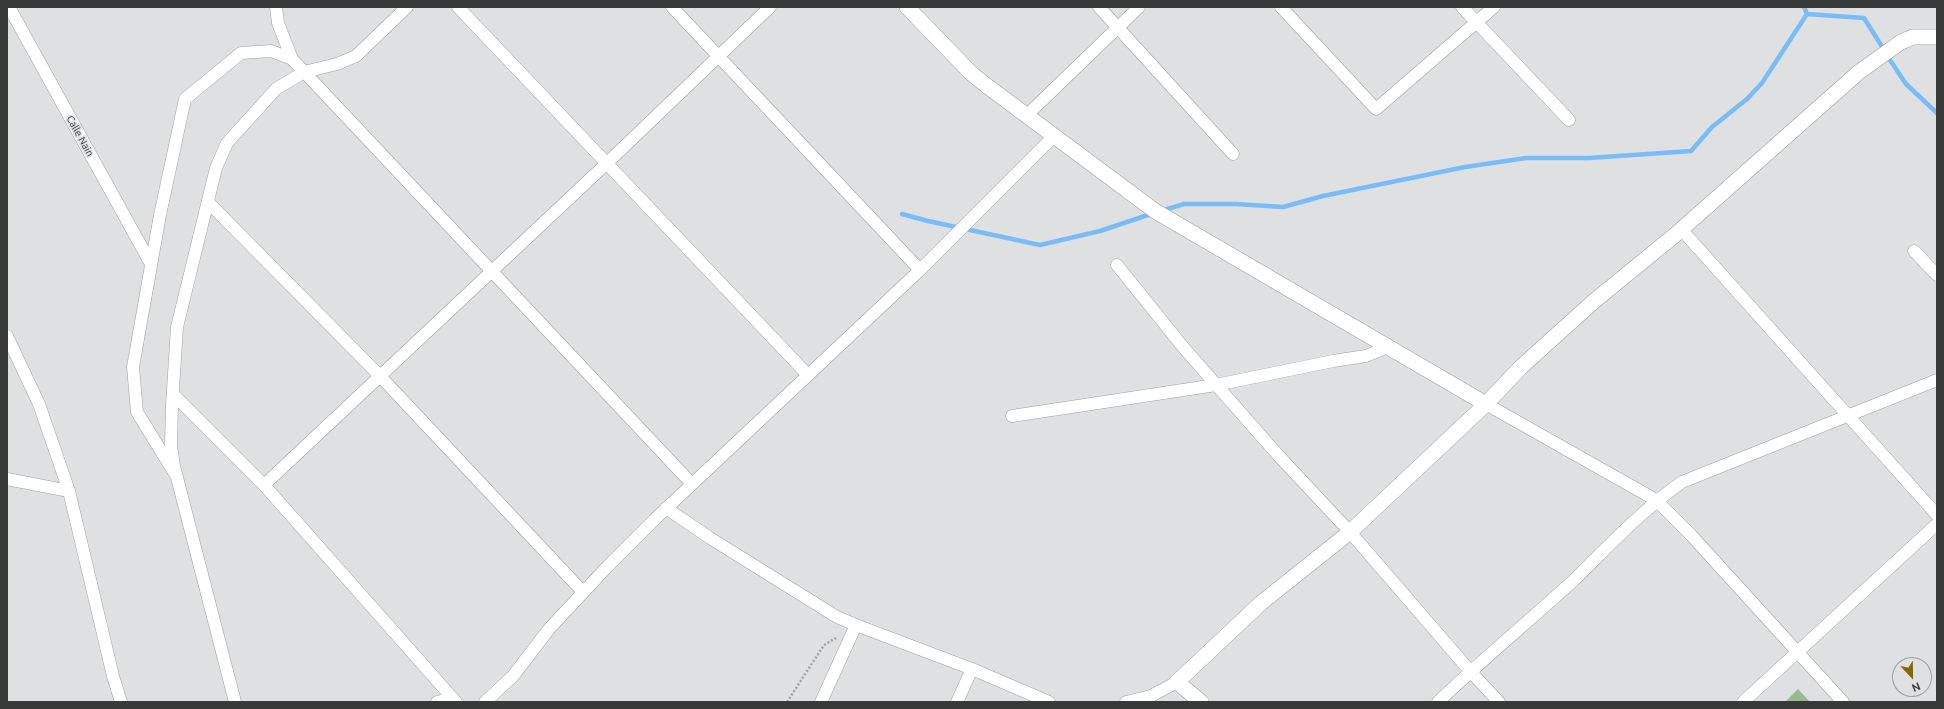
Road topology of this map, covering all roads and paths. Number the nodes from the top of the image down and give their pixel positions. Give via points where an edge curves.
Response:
1 (9, 7) edge
2 (276, 7) edge
3 (407, 7) edge
4 (458, 7) edge
5 (672, 7) edge
6 (770, 7) edge
7 (907, 7) edge
8 (1099, 7) edge
9 (1138, 7) edge
10 (1281, 7) edge
11 (1462, 7) edge
12 (1494, 7) edge
13 (1477, 23) junction
14 (1118, 27) junction
15 (1937, 37) edge
16 (718, 56) junction
17 (292, 59) junction
18 (304, 72) junction
19 (1026, 116) junction
20 (1570, 120) dead end
21 (1054, 136) junction
22 (1233, 154) dead end
23 (606, 164) junction
24 (208, 202) junction
25 (1681, 229) junction
26 (1914, 251) dead end
27 (151, 264) junction
28 (1117, 265) dead end
29 (920, 270) junction
30 (492, 271) junction
31 (1937, 275) edge
32 (7, 336) edge
33 (1388, 347) junction
34 (808, 375) junction
35 (380, 376) junction
36 (1937, 380) edge
37 (1216, 385) junction
38 (173, 394) junction
39 (1486, 404) junction
40 (1012, 416) dead end
41 (1849, 416) junction
42 (177, 477) junction
43 (7, 479) edge
44 (692, 484) junction
45 (264, 485) junction
46 (69, 491) junction
47 (1656, 500) junction
48 (666, 508) junction
49 (1937, 515) edge
50 (1937, 524) edge
51 (1350, 532) junction
52 (583, 592) junction
53 (856, 625) junction
54 (1798, 652) junction
55 (972, 669) junction
56 (1470, 671) junction
57 (1177, 682) junction
58 (454, 700) edge
59 (120, 702) edge
60 (235, 702) edge
61 (438, 702) edge
62 (485, 702) edge
63 (787, 702) edge
64 (821, 702) edge
65 (957, 702) edge
66 (1049, 702) edge
67 (1126, 702) edge
68 (1201, 702) edge
69 (1438, 702) edge
70 (1499, 702) edge
71 (1744, 702) edge
72 (1842, 702) edge

1 - 27 street, Calle Nain
2 - 17 street via 278,23
3 - 18 street via 356,56 337,64
4 - 23 street
5 - 16 street
6 - 16 street
7 - 19 street via 972,74
8 - 14 street
9 - 14 street
10 - 13 street via 1376,108
11 - 13 street
12 - 13 street
13 - 20 street
14 - 19 street
14 - 22 street
15 - 25 street via 1913,37 1901,42 1859,72
16 - 23 street
16 - 29 street
17 - 18 street
17 - 27 street via 271,51 241,53 185,99
18 - 24 street via 276,89 227,143 216,168
18 - 30 street
19 - 21 street
21 - 29 street
21 - 33 street via 1155,211
23 - 30 street
23 - 34 street
24 - 35 street
24 - 38 street via 177,327
25 - 39 street via 1593,302 1521,367
25 - 41 street
26 - 31 street
27 - 42 street via 133,367 137,412
28 - 37 street
29 - 34 street
30 - 35 street
30 - 44 street
32 - 46 street via 39,404
33 - 37 street via 1366,356
33 - 39 street
34 - 44 street
35 - 45 street
35 - 52 street
36 - 41 street
37 - 40 street
37 - 51 street
38 - 42 street via 171,446
38 - 45 street
39 - 47 street
39 - 51 street
41 - 47 street via 1682,482
41 - 49 street
42 - 60 street
43 - 46 street
44 - 48 street
45 - 58 street
46 - 59 street
47 - 54 street via 1691,534
47 - 56 street via 1573,580
48 - 52 street
48 - 53 street via 836,617
50 - 54 street
51 - 56 street
51 - 57 street via 1261,603
52 - 62 street via 549,629 513,676
53 - 55 street
53 - 63 path via 824,645
53 - 64 street
54 - 71 street
54 - 72 street
55 - 65 street
55 - 66 street
56 - 69 street
56 - 70 street
57 - 67 street via 1151,696
57 - 68 street
58 - 61 street

